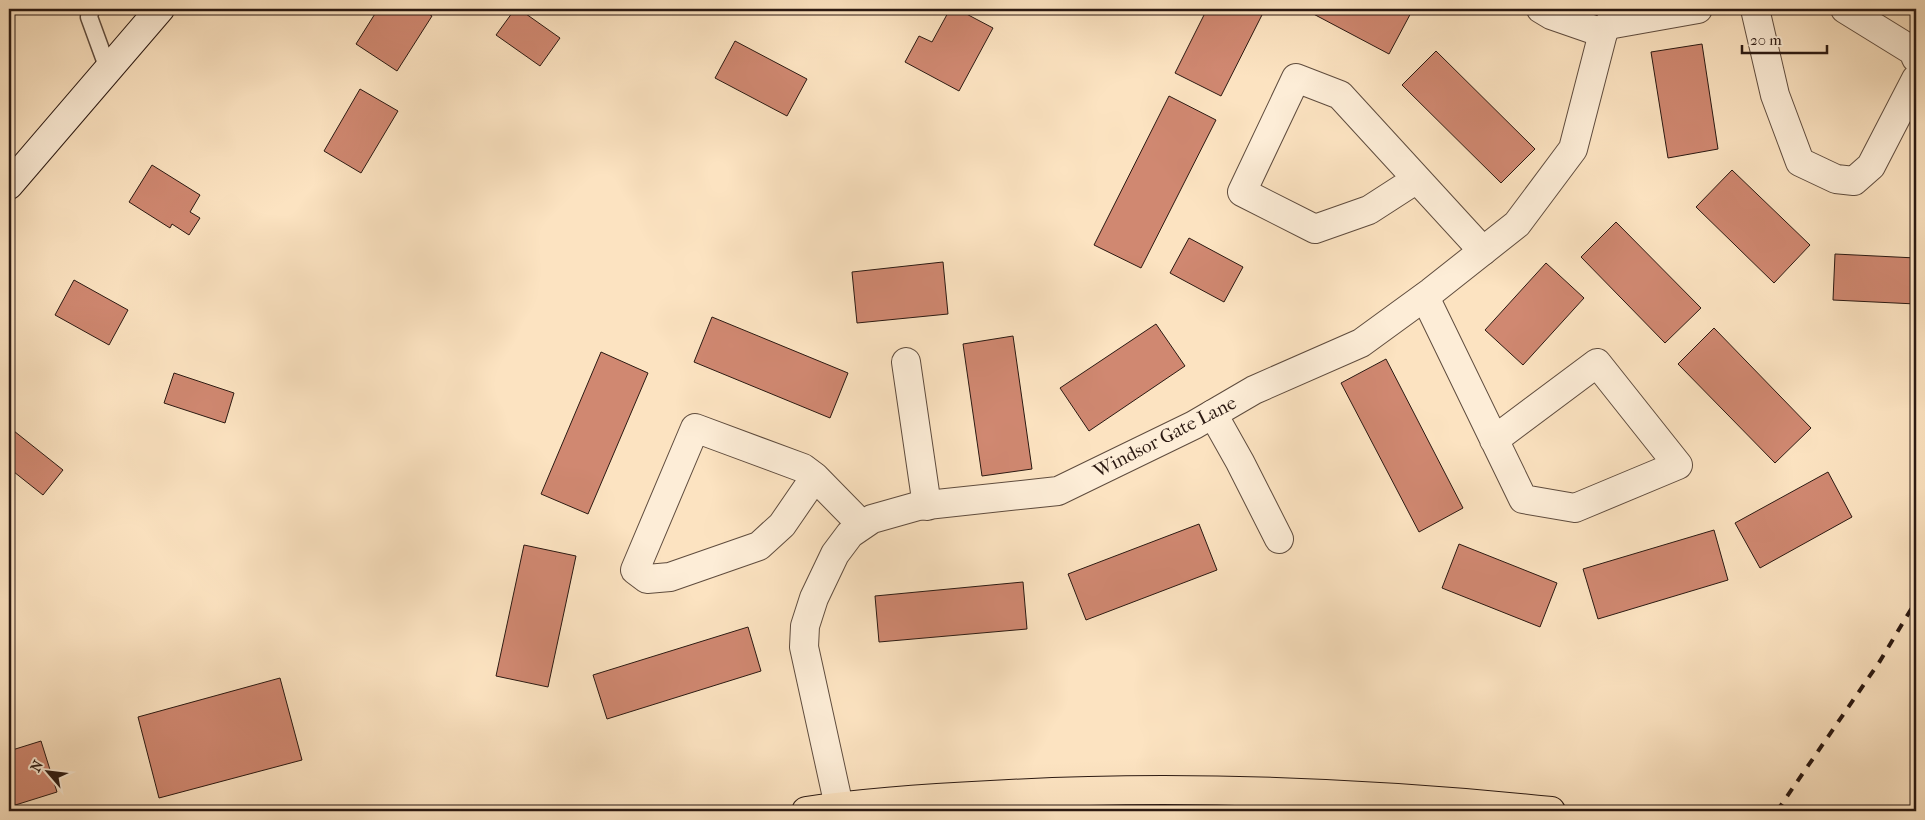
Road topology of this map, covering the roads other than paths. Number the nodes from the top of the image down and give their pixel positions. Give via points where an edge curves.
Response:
1 (91, 9) edge
2 (160, 9) edge
3 (1541, 9) edge
4 (1698, 9) edge
5 (1755, 9) edge
6 (1846, 9) edge
7 (1603, 34) junction
8 (1916, 58) edge
9 (108, 69) junction
10 (1916, 79) edge
11 (1417, 179) junction
12 (9, 185) edge
13 (1483, 251) junction
14 (1425, 297) junction
15 (906, 362) dead end
16 (1213, 414) junction
17 (1494, 440) junction
18 (815, 477) junction
19 (927, 506) junction
20 (862, 525) junction
21 (1279, 539) dead end
22 (840, 809) edge
23 (806, 811) edge
24 (1551, 811) edge

1 - 9 lane via 88,17
2 - 9 street
3 - 7 street via 1551,16
4 - 7 street via 1608,25
5 - 10 street via 1775,94 1800,162 1836,179 1854,181 1871,166
6 - 8 street via 1913,51
7 - 13 street, Windsor Gate Lane via 1573,148 1517,224
9 - 12 street
11 - 11 street via 1340,96 1296,78 1242,192 1314,229 1369,210
11 - 13 street
13 - 14 street, Windsor Gate Lane
14 - 16 street, Windsor Gate Lane via 1361,343 1254,390
14 - 17 street
15 - 19 street
16 - 19 street, Windsor Gate Lane via 1058,491
16 - 21 street
17 - 17 street via 1523,499 1575,508 1678,465 1597,363
18 - 18 street via 803,468 696,428 635,570 647,579 670,577 759,546 782,525
18 - 20 street
19 - 20 street, Windsor Gate Lane via 872,519
20 - 22 street, Windsor Gate Lane via 850,534 835,554 805,626 808,671
22 - 23 main road
22 - 24 main road via 912,799 1052,791 1176,790 1374,796

